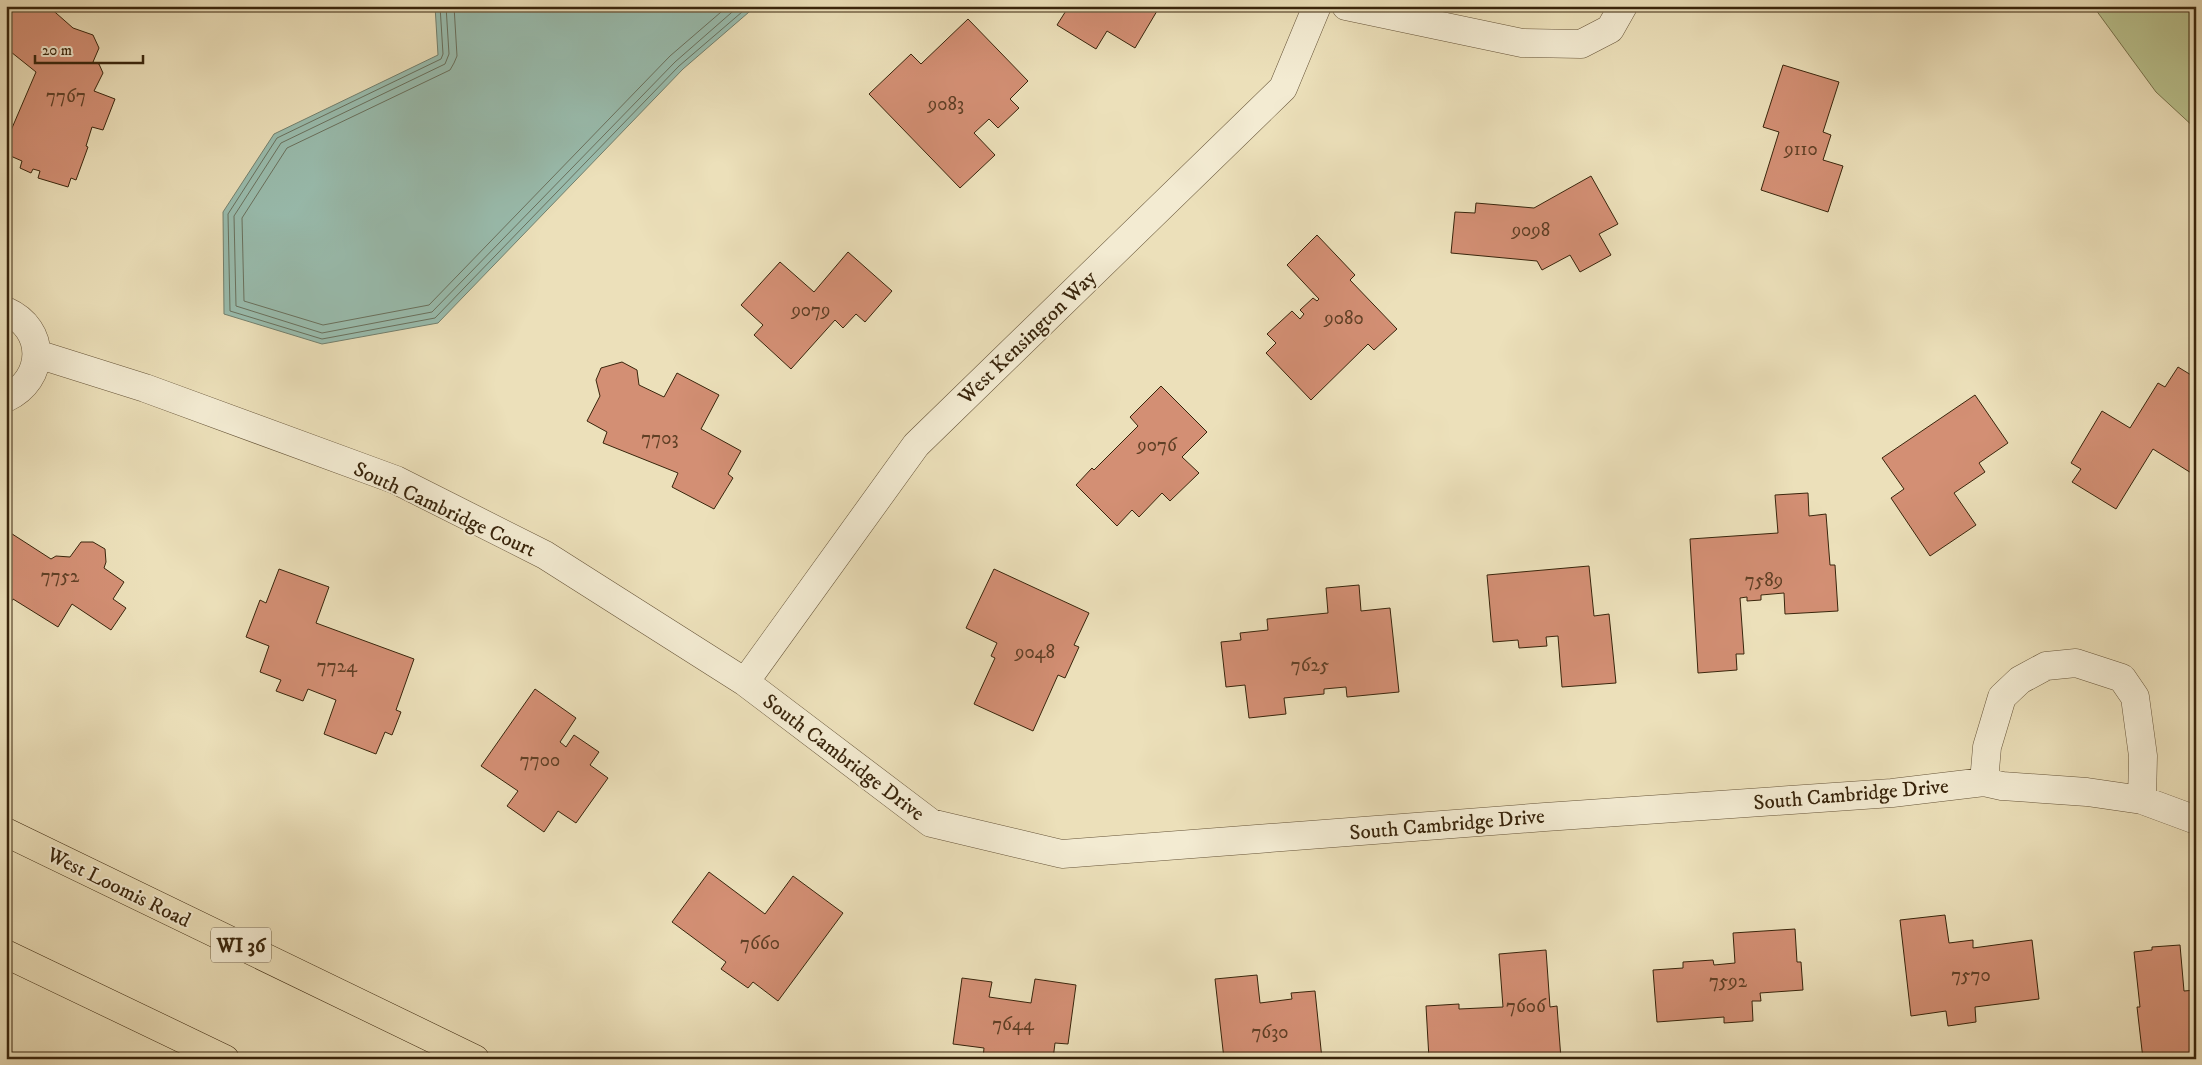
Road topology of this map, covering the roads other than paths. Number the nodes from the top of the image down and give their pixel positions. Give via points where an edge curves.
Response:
1 (1317, 6) edge
2 (1346, 6) edge
3 (1623, 6) edge
4 (6, 311) edge
5 (37, 354) junction
6 (6, 398) edge
7 (745, 682) junction
8 (1984, 782) junction
9 (2142, 800) junction
10 (2196, 820) edge
11 (6, 832) edge
12 (6, 954) edge
13 (225, 1059) edge
14 (475, 1059) edge

1 - 7 street, West Kensington Way via 1283,88 916,445
2 - 3 street via 1522,43 1581,44 1610,28
4 - 5 street via 27,325
5 - 6 street via 28,383
5 - 7 street, South Cambridge Court via 145,388 396,480 545,555
7 - 8 street, South Cambridge Drive via 931,823 1062,854 1892,793
8 - 9 street, South Cambridge Drive
8 - 9 street via 1987,747 2002,697 2020,680 2046,666 2076,663 2122,678 2135,697 2143,756
9 - 10 street, South Cambridge Drive
11 - 14 main road, West Loomis Road / WI 36
12 - 13 main road

